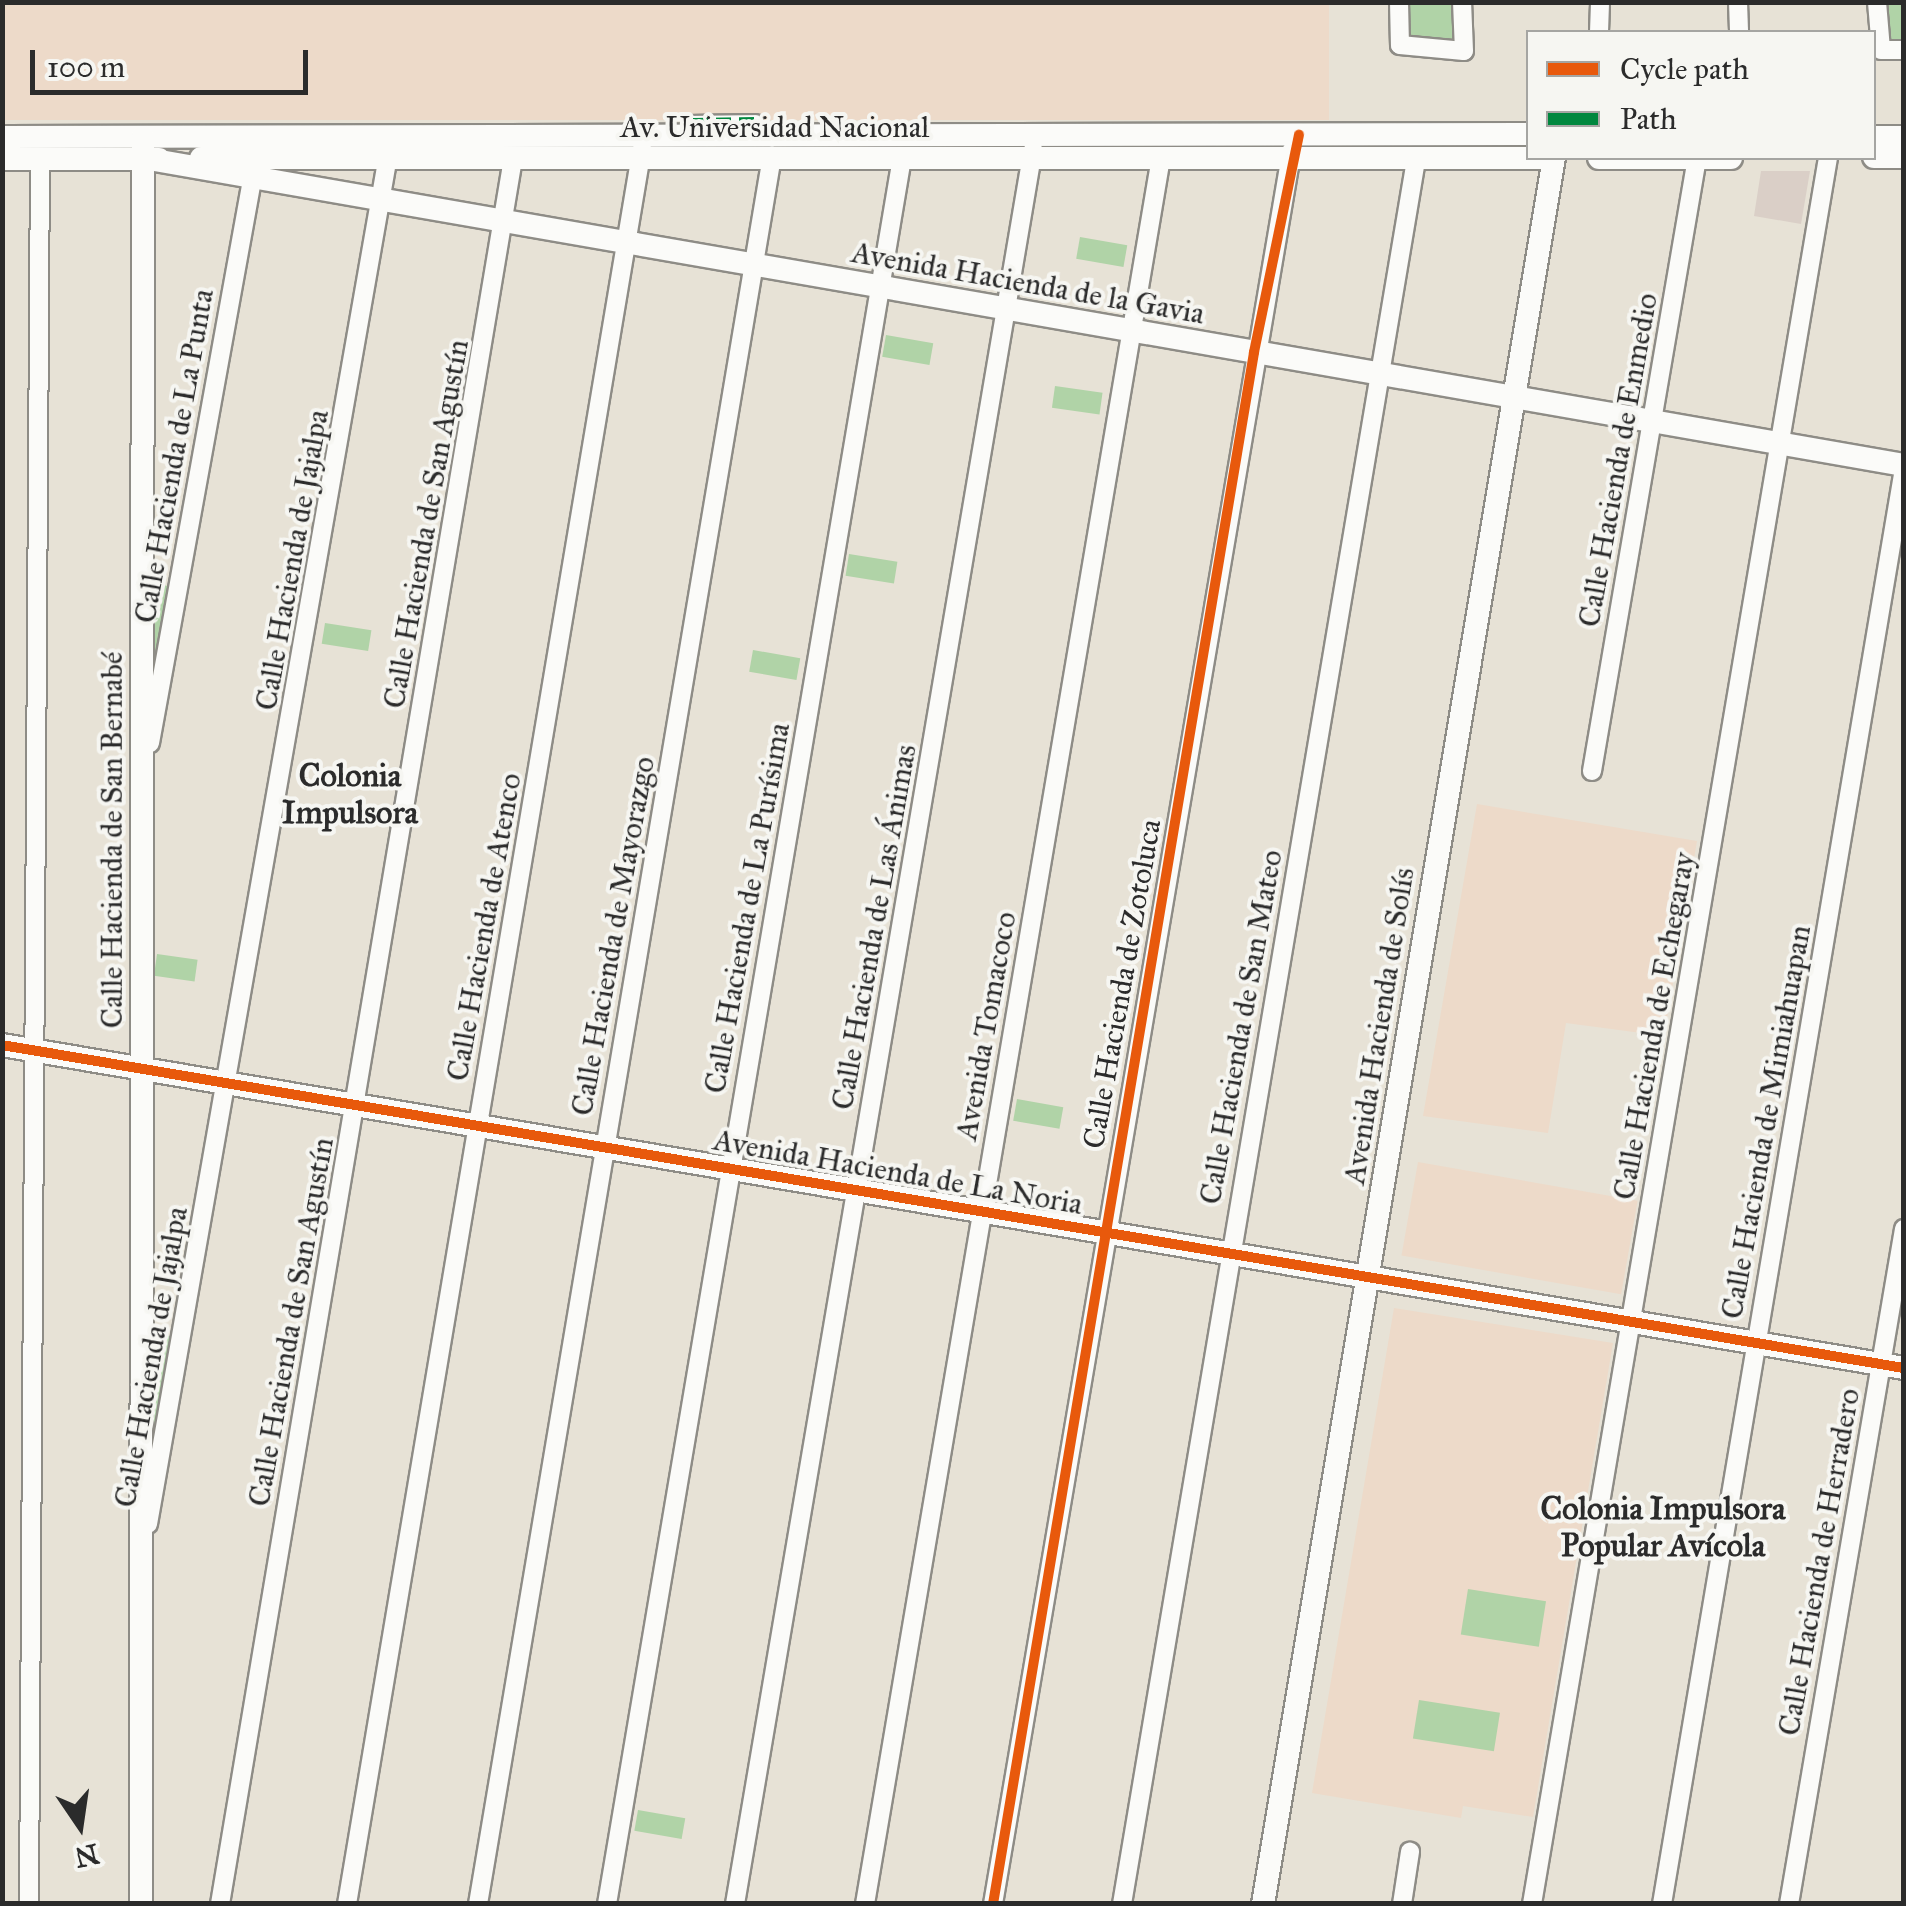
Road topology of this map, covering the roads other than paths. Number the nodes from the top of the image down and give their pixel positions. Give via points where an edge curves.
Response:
1 (1399, 2) edge
2 (1462, 2) edge
3 (1600, 2) edge
4 (1738, 2) edge
5 (1877, 2) edge
6 (1599, 30) edge
7 (1738, 30) edge
8 (1904, 50) edge
9 (1877, 54) edge
10 (756, 121) dead end
11 (693, 122) dead end
12 (1526, 134) edge
13 (1299, 135) junction
14 (1876, 136) edge
15 (1904, 136) edge
16 (2, 137) edge
17 (642, 146) junction
18 (143, 148) junction
19 (1033, 148) junction
20 (388, 156) junction
21 (772, 156) junction
22 (1876, 157) edge
23 (1904, 157) edge
24 (514, 158) junction
25 (902, 158) junction
26 (1161, 158) junction
27 (1526, 158) edge
28 (2, 159) edge
29 (40, 159) junction
30 (256, 159) junction
31 (1288, 160) junction
32 (1416, 160) junction
33 (1550, 160) edge
34 (1698, 160) edge
35 (1828, 160) edge
36 (382, 202) junction
37 (505, 222) junction
38 (628, 244) junction
39 (754, 266) junction
40 (882, 288) junction
41 (1008, 310) junction
42 (1132, 331) junction
43 (1254, 352) junction
44 (1380, 374) junction
45 (1514, 397) junction
46 (1652, 421) junction
47 (1780, 443) junction
48 (1904, 466) edge
49 (1592, 771) dead end
50 (142, 783) junction
51 (2, 1045) edge
52 (28, 1050) junction
53 (142, 1069) junction
54 (230, 1084) junction
55 (356, 1105) junction
56 (478, 1126) junction
57 (605, 1148) junction
58 (730, 1169) junction
59 (856, 1190) junction
60 (982, 1212) junction
61 (1904, 1229) edge
62 (1106, 1233) junction
63 (1230, 1254) junction
64 (1367, 1277) junction
65 (1630, 1322) junction
66 (1755, 1343) junction
67 (1892, 1366) edge
68 (141, 1564) junction
69 (1410, 1852) dead end
70 (29, 1904) edge
71 (140, 1904) edge
72 (220, 1904) edge
73 (347, 1904) edge
74 (478, 1904) edge
75 (606, 1904) edge
76 (734, 1904) edge
77 (865, 1904) edge
78 (993, 1904) edge
79 (1122, 1904) edge
80 (1263, 1904) edge
81 (1402, 1904) edge
82 (1532, 1904) edge
83 (1662, 1904) edge
84 (1789, 1904) edge

1 - 2 street via 1400,46 1464,51
3 - 6 street
4 - 7 street
5 - 9 street
8 - 9 street
10 - 11 street
12 - 13 street, Av. Universidad Nacional
13 - 19 street, Av. Universidad Nacional
13 - 31 street, Calle Hacienda de Zotoluca
14 - 15 street
16 - 18 street, Av. Universidad Nacional
17 - 19 street, Av. Universidad Nacional
17 - 21 street, Av. Universidad Nacional
17 - 24 street, Av. Universidad Nacional
17 - 30 street, Av. Universidad Nacional
17 - 38 street, Calle Hacienda de Atenco
18 - 29 street, Av. Universidad Nacional
18 - 30 street, Avenida Hacienda de la Gavia
18 - 30 street, Av. Universidad Nacional
18 - 50 street, Calle Hacienda de San Bernabé
19 - 25 street, Av. Universidad Nacional
19 - 26 street, Av. Universidad Nacional
19 - 41 street, Calle Hacienda de Las Ánimas
20 - 24 street, Av. Universidad Nacional
20 - 30 street, Av. Universidad Nacional
20 - 36 street, Calle Hacienda de Jajalpa
21 - 25 street, Av. Universidad Nacional
21 - 39 street, Calle Hacienda de Mayorazgo
22 - 23 street
24 - 37 street, Calle Hacienda de San Agustín
25 - 40 street, Calle Hacienda de La Purísima
26 - 31 street, Av. Universidad Nacional
26 - 42 street, Avenida Tomacoco
27 - 32 street, Av. Universidad Nacional
28 - 29 street, Av. Universidad Nacional
29 - 52 street
30 - 36 street, Avenida Hacienda de la Gavia
30 - 50 street, Calle Hacienda de La Punta
31 - 32 street, Av. Universidad Nacional
31 - 43 street, Calle Hacienda de Zotoluca
32 - 44 street, Calle Hacienda de San Mateo
33 - 45 street, Avenida Hacienda de Solís
34 - 46 street, Calle Hacienda de Enmedio
35 - 47 street, Calle Hacienda de Echegaray
36 - 37 street, Avenida Hacienda de la Gavia
36 - 54 street, Calle Hacienda de Jajalpa
37 - 38 street, Avenida Hacienda de la Gavia
37 - 55 street, Calle Hacienda de San Agustín
38 - 39 street, Avenida Hacienda de la Gavia
38 - 56 street, Calle Hacienda de Atenco
39 - 40 street, Avenida Hacienda de la Gavia
39 - 57 street, Calle Hacienda de Mayorazgo
40 - 41 street, Avenida Hacienda de la Gavia
40 - 58 street, Calle Hacienda de La Purísima
41 - 42 street, Avenida Hacienda de la Gavia
41 - 59 street, Calle Hacienda de Las Ánimas
42 - 43 street, Avenida Hacienda de la Gavia
42 - 60 street, Avenida Tomacoco
43 - 44 street, Avenida Hacienda de la Gavia
43 - 62 street, Calle Hacienda de Zotoluca
44 - 45 street, Avenida Hacienda de la Gavia
44 - 63 street, Calle Hacienda de San Mateo
45 - 46 street, Avenida Hacienda de la Gavia
45 - 64 street, Avenida Hacienda de Solís
46 - 47 street, Avenida Hacienda de la Gavia
46 - 49 street, Calle Hacienda de Enmedio
47 - 48 street, Avenida Hacienda de la Gavia
47 - 65 street, Calle Hacienda de Echegaray
48 - 66 street, Calle Hacienda de Mimiahuapan
50 - 53 street, Calle Hacienda de San Bernabé
51 - 52 street, Avenida Hacienda de La Noria
52 - 53 street, Avenida Hacienda de La Noria
52 - 70 street
53 - 54 street, Avenida Hacienda de La Noria
53 - 68 street, Calle Hacienda de San Bernabé
54 - 55 street, Avenida Hacienda de La Noria
54 - 68 street, Calle Hacienda de Jajalpa
55 - 56 street, Avenida Hacienda de La Noria
55 - 72 street, Calle Hacienda de San Agustín
56 - 57 street, Avenida Hacienda de La Noria
56 - 73 street, Calle Hacienda de Atenco
57 - 58 street, Avenida Hacienda de La Noria
57 - 74 street, Calle Hacienda de Mayorazgo
58 - 59 street, Avenida Hacienda de La Noria
58 - 75 street, Calle Hacienda de La Purísima
59 - 60 street, Avenida Hacienda de La Noria
59 - 76 street, Calle Hacienda de Las Ánimas
60 - 62 street, Avenida Hacienda de La Noria
60 - 77 street, Avenida Tomacoco
61 - 67 street, Calle Hacienda de Herradero
62 - 63 street, Avenida Hacienda de La Noria
62 - 78 street, Calle Hacienda de Zotoluca
63 - 64 street, Avenida Hacienda de La Noria
63 - 79 street, Calle Hacienda de San Mateo
64 - 65 street, Avenida Hacienda de La Noria
64 - 80 street, Avenida Hacienda de Solís
65 - 66 street, Avenida Hacienda de La Noria
65 - 82 street, Calle Hacienda de Echegaray
66 - 67 street, Avenida Hacienda de La Noria
66 - 83 street, Calle Hacienda de Mimiahuapan
67 - 84 street, Calle Hacienda de Herradero
68 - 71 street, Calle Hacienda de San Bernabé
69 - 81 street

